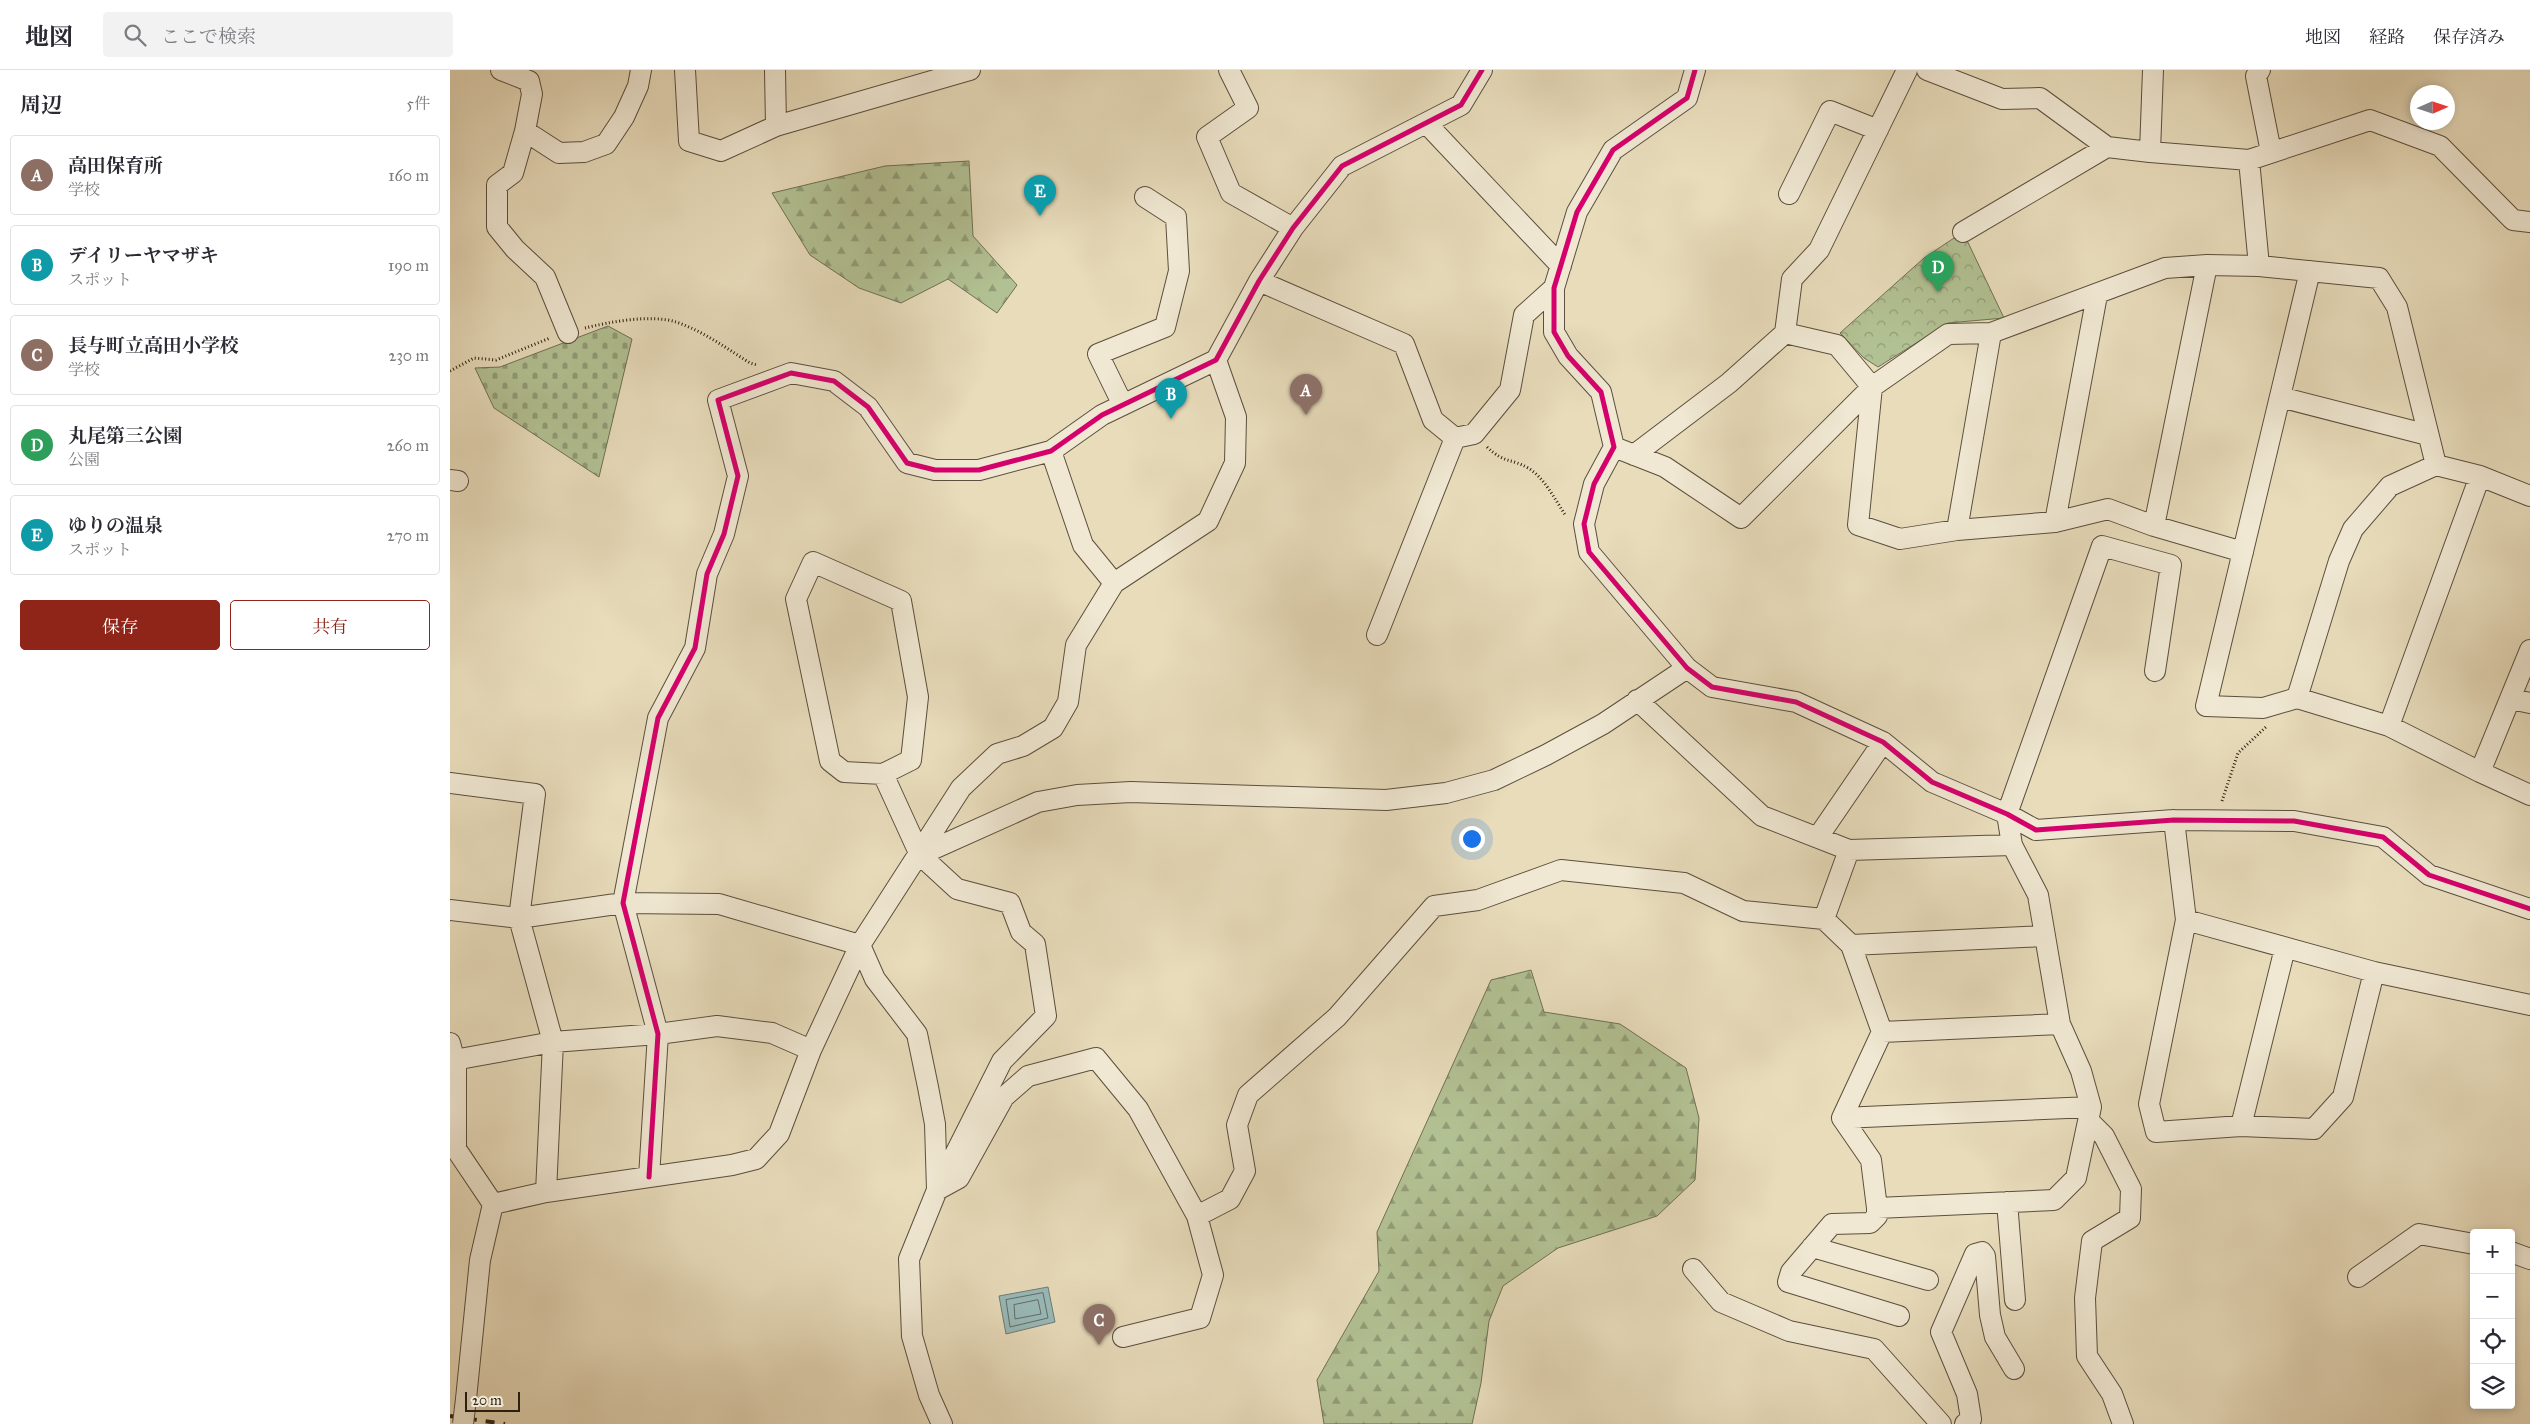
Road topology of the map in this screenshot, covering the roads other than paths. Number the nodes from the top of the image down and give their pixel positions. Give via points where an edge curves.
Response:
1 (501, 70) edge
2 (641, 70) edge
3 (685, 70) edge
4 (775, 70) edge
5 (970, 70) edge
6 (1229, 70) edge
7 (1482, 70) edge
8 (1695, 70) edge
9 (1908, 70) edge
10 (1927, 70) edge
11 (2153, 70) edge
12 (2260, 70) edge
13 (524, 74) edge
14 (1426, 123) junction
15 (776, 126) junction
16 (1878, 130) junction
17 (525, 132) junction
18 (2107, 147) junction
19 (2150, 152) junction
20 (2271, 152) junction
21 (2248, 160) junction
22 (1790, 194) dead end
23 (1145, 197) dead end
24 (2530, 222) edge
25 (1293, 228) junction
26 (1963, 232) dead end
27 (2207, 265) junction
28 (1560, 266) junction
29 (2259, 266) junction
30 (2310, 271) junction
31 (1259, 281) junction
32 (1554, 288) junction
33 (2097, 295) junction
34 (568, 332) road end
35 (1785, 333) junction
36 (1991, 333) junction
37 (1216, 360) junction
38 (1872, 386) junction
39 (2280, 397) junction
40 (1123, 405) junction
41 (2428, 435) junction
42 (1465, 436) junction
43 (1614, 447) junction
44 (1051, 451) junction
45 (1634, 454) junction
46 (2436, 465) junction
47 (2480, 476) junction
48 (2530, 496) edge
49 (2055, 522) junction
50 (2154, 526) junction
51 (1957, 530) junction
52 (2243, 552) junction
53 (1114, 583) junction
54 (1377, 635) dead end
55 (2530, 650) edge
56 (1687, 668) junction
57 (2155, 671) dead end
58 (2297, 698) junction
59 (1637, 700) junction
60 (2521, 701) edge
61 (2389, 726) junction
62 (1883, 742) junction
63 (2480, 772) junction
64 (883, 774) junction
65 (450, 783) edge
66 (2530, 795) edge
67 (2006, 814) junction
68 (2174, 820) junction
69 (1818, 837) junction
70 (2012, 845) junction
71 (1849, 850) junction
72 (920, 855) junction
73 (623, 903) junction
74 (2530, 909) edge
75 (450, 910) edge
76 (519, 918) junction
77 (1824, 919) junction
78 (2186, 920) junction
79 (2046, 936) junction
80 (860, 945) junction
81 (1851, 945) junction
82 (2285, 948) junction
83 (2374, 972) junction
84 (2530, 1005) edge
85 (2060, 1024) junction
86 (1882, 1032) junction
87 (658, 1034) junction
88 (553, 1042) junction
89 (811, 1050) junction
90 (452, 1052) edge
91 (2090, 1115) junction
92 (1842, 1118) junction
93 (2242, 1126) junction
94 (649, 1177) junction
95 (937, 1190) junction
96 (546, 1192) junction
97 (2007, 1202) junction
98 (493, 1204) junction
99 (1877, 1208) junction
100 (1197, 1216) junction
101 (2470, 1243) edge
102 (1812, 1247) junction
103 (2515, 1253) edge
104 (2530, 1259) edge
105 (1693, 1270) dead end
106 (2358, 1277) dead end
107 (1928, 1280) dead end
108 (2015, 1300) dead end
109 (1899, 1316) dead end
110 (1123, 1338) dead end
111 (2014, 1369) dead end
112 (463, 1424) edge
113 (942, 1424) edge
114 (1941, 1424) edge
115 (1965, 1424) edge
116 (2123, 1424) edge

1 - 13 street
2 - 17 street via 638,86 624,118 606,144 584,152 558,153
3 - 15 street via 689,140 721,151
4 - 15 street
5 - 15 street
6 - 25 street via 1248,108 1207,137 1231,193
7 - 14 street via 1461,105
8 - 28 street via 1686,98 1613,150 1577,212
9 - 16 street
10 - 18 street via 2002,99 2040,98
11 - 19 street
12 - 20 street via 2256,76
13 - 17 street via 532,94
14 - 25 street via 1342,166
14 - 28 street
16 - 22 street via 1830,111
16 - 35 street via 1819,250 1792,279
17 - 34 street via 513,172 497,185 497,226 515,249 545,277
18 - 19 street
18 - 26 street
19 - 21 street
20 - 21 street
20 - 24 street via 2370,120 2440,146 2513,220
21 - 29 street
23 - 40 street via 1176,217 1179,271 1166,327 1098,354
25 - 31 street
27 - 29 street
27 - 33 street via 2165,268
27 - 50 street
28 - 32 street
29 - 30 street
30 - 39 street
30 - 41 street via 2378,278 2397,307
31 - 37 street
31 - 42 street via 1404,344 1433,420
32 - 42 street via 1524,314 1510,390
32 - 43 street via 1554,332 1568,356 1602,392
33 - 36 street
33 - 49 street
35 - 38 street via 1837,345
35 - 45 street via 1729,383
36 - 38 street via 1948,334
36 - 51 street
37 - 40 street
37 - 53 street via 1236,417 1235,463 1208,521
38 - 45 street via 1741,518 1665,467
38 - 51 street via 1858,525 1900,539
39 - 41 street
39 - 52 street
40 - 44 street via 1102,415
41 - 46 street
42 - 54 street
43 - 45 street
43 - 56 street via 1594,484 1584,524 1589,552
44 - 53 street via 1083,545
44 - 73 street via 979,470 935,470 907,463 868,407 834,381 791,373 718,400 738,476 724,534 707,574 695,648 658,718
46 - 47 street
46 - 58 street via 2390,486 2353,529 2339,561
47 - 48 street
47 - 61 street
49 - 50 street via 2108,509
49 - 51 street
50 - 52 street
52 - 58 street via 2206,706 2262,708
53 - 72 street via 1076,645 1068,702 1053,728 1022,746 997,754 962,788
55 - 60 street
56 - 59 street
56 - 62 street via 1712,687 1796,702
57 - 67 street via 2171,565 2102,546
58 - 61 street
59 - 69 street via 1762,816
59 - 72 street via 1603,724 1546,755 1494,780 1446,793 1386,800 1131,792 1077,795 1038,802
60 - 63 street
61 - 63 street
62 - 67 street via 1932,782
62 - 69 street
63 - 66 street
64 - 64 street via 911,760 918,697 901,601 813,562 796,598 830,761 844,772
64 - 72 street
65 - 76 street via 535,794
67 - 68 street via 2036,830
67 - 70 street
68 - 74 street via 2294,821 2383,837 2430,875
68 - 78 street
69 - 71 street
70 - 71 street
70 - 79 street via 2038,895
71 - 77 street
72 - 80 street
72 - 95 street via 957,889 1010,903 1021,932 1035,944 1046,1016 1002,1061
73 - 76 street
73 - 80 street via 719,904
73 - 87 street
75 - 76 street
76 - 88 street
77 - 81 street
77 - 100 street via 1743,911 1684,883 1560,870 1478,900 1434,906 1337,1017 1248,1096 1237,1125 1245,1171 1230,1199
78 - 82 street
78 - 93 street via 2149,1104 2156,1132
79 - 81 street
79 - 85 street
80 - 89 street
80 - 95 street via 875,979 917,1034 935,1124
81 - 86 street
82 - 83 street
82 - 93 street
83 - 84 street
83 - 93 street via 2343,1097 2314,1129
85 - 86 street
85 - 91 street via 2081,1071
86 - 92 street
87 - 88 street
87 - 89 street via 717,1026 772,1032
87 - 94 street
88 - 90 street
88 - 96 street
89 - 94 street via 779,1134 756,1159
90 - 98 street via 456,1149
91 - 92 street
91 - 97 street via 2076,1178 2054,1200
91 - 116 street via 2130,1189 2130,1218 2092,1241 2085,1298 2087,1356 2112,1394
92 - 99 street via 1871,1160
94 - 96 street
95 - 100 street via 959,1178 1004,1097 1028,1076 1096,1058 1138,1109
95 - 113 street via 909,1259 912,1336 929,1395
96 - 98 street
97 - 99 street
97 - 108 street
98 - 112 street, bridge via 480,1260
99 - 102 street via 1877,1216 1870,1223 1832,1224
100 - 110 street via 1213,1275 1200,1318
101 - 106 street via 2419,1234
102 - 107 street
102 - 109 street via 1791,1272 1788,1282
103 - 104 street
105 - 114 street via 1721,1302 1790,1331 1874,1349
111 - 115 street via 1995,1337 1985,1256 1982,1252 1975,1254 1941,1332 1967,1394 1971,1419

